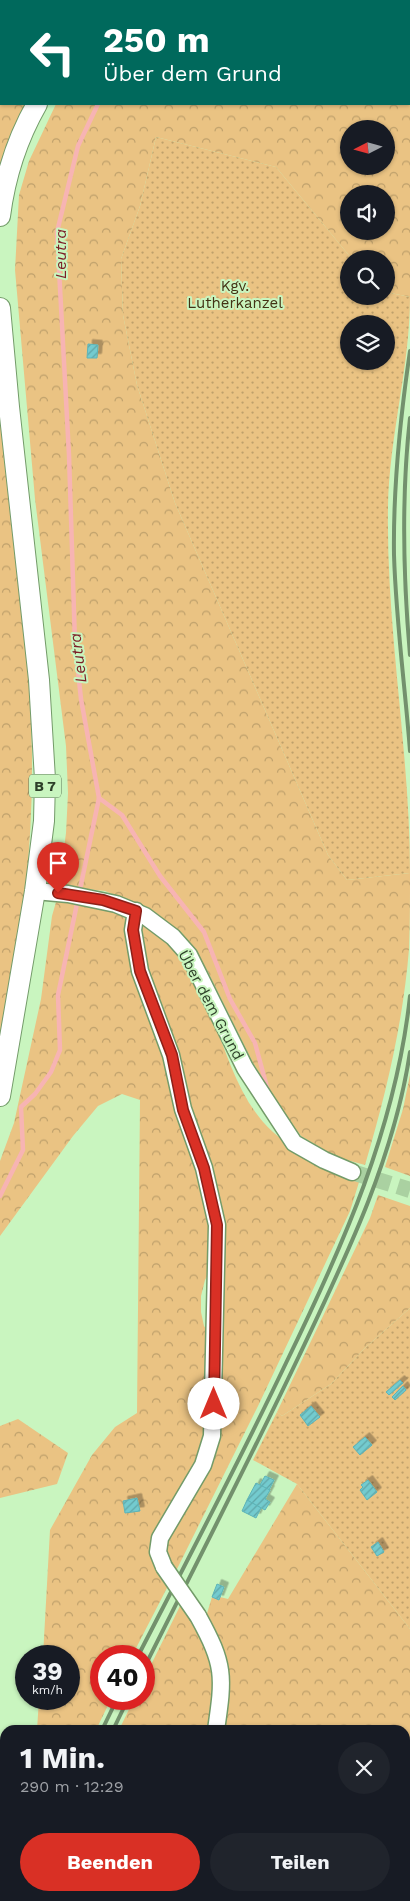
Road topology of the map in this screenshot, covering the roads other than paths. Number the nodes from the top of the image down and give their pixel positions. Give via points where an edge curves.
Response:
1 (36, 105) edge
2 (0, 216) edge
3 (0, 308) edge
4 (36, 891) junction
5 (136, 911) junction
6 (0, 1096) edge
7 (352, 1172) tunnel mouth
8 (217, 1725) edge

1 - 2 main road via 13,157
3 - 4 main road, B 7 via 43,740 44,821
4 - 5 street, Über dem Grund via 103,900
4 - 6 main road, B 7
5 - 7 street, Über dem Grund via 160,926 188,955 245,1068 294,1144
5 - 8 street, bridge via 133,930 140,971 172,1055 183,1110 210,1191 218,1240 212,1436 203,1465 160,1538 158,1552 164,1567 198,1616 222,1672

